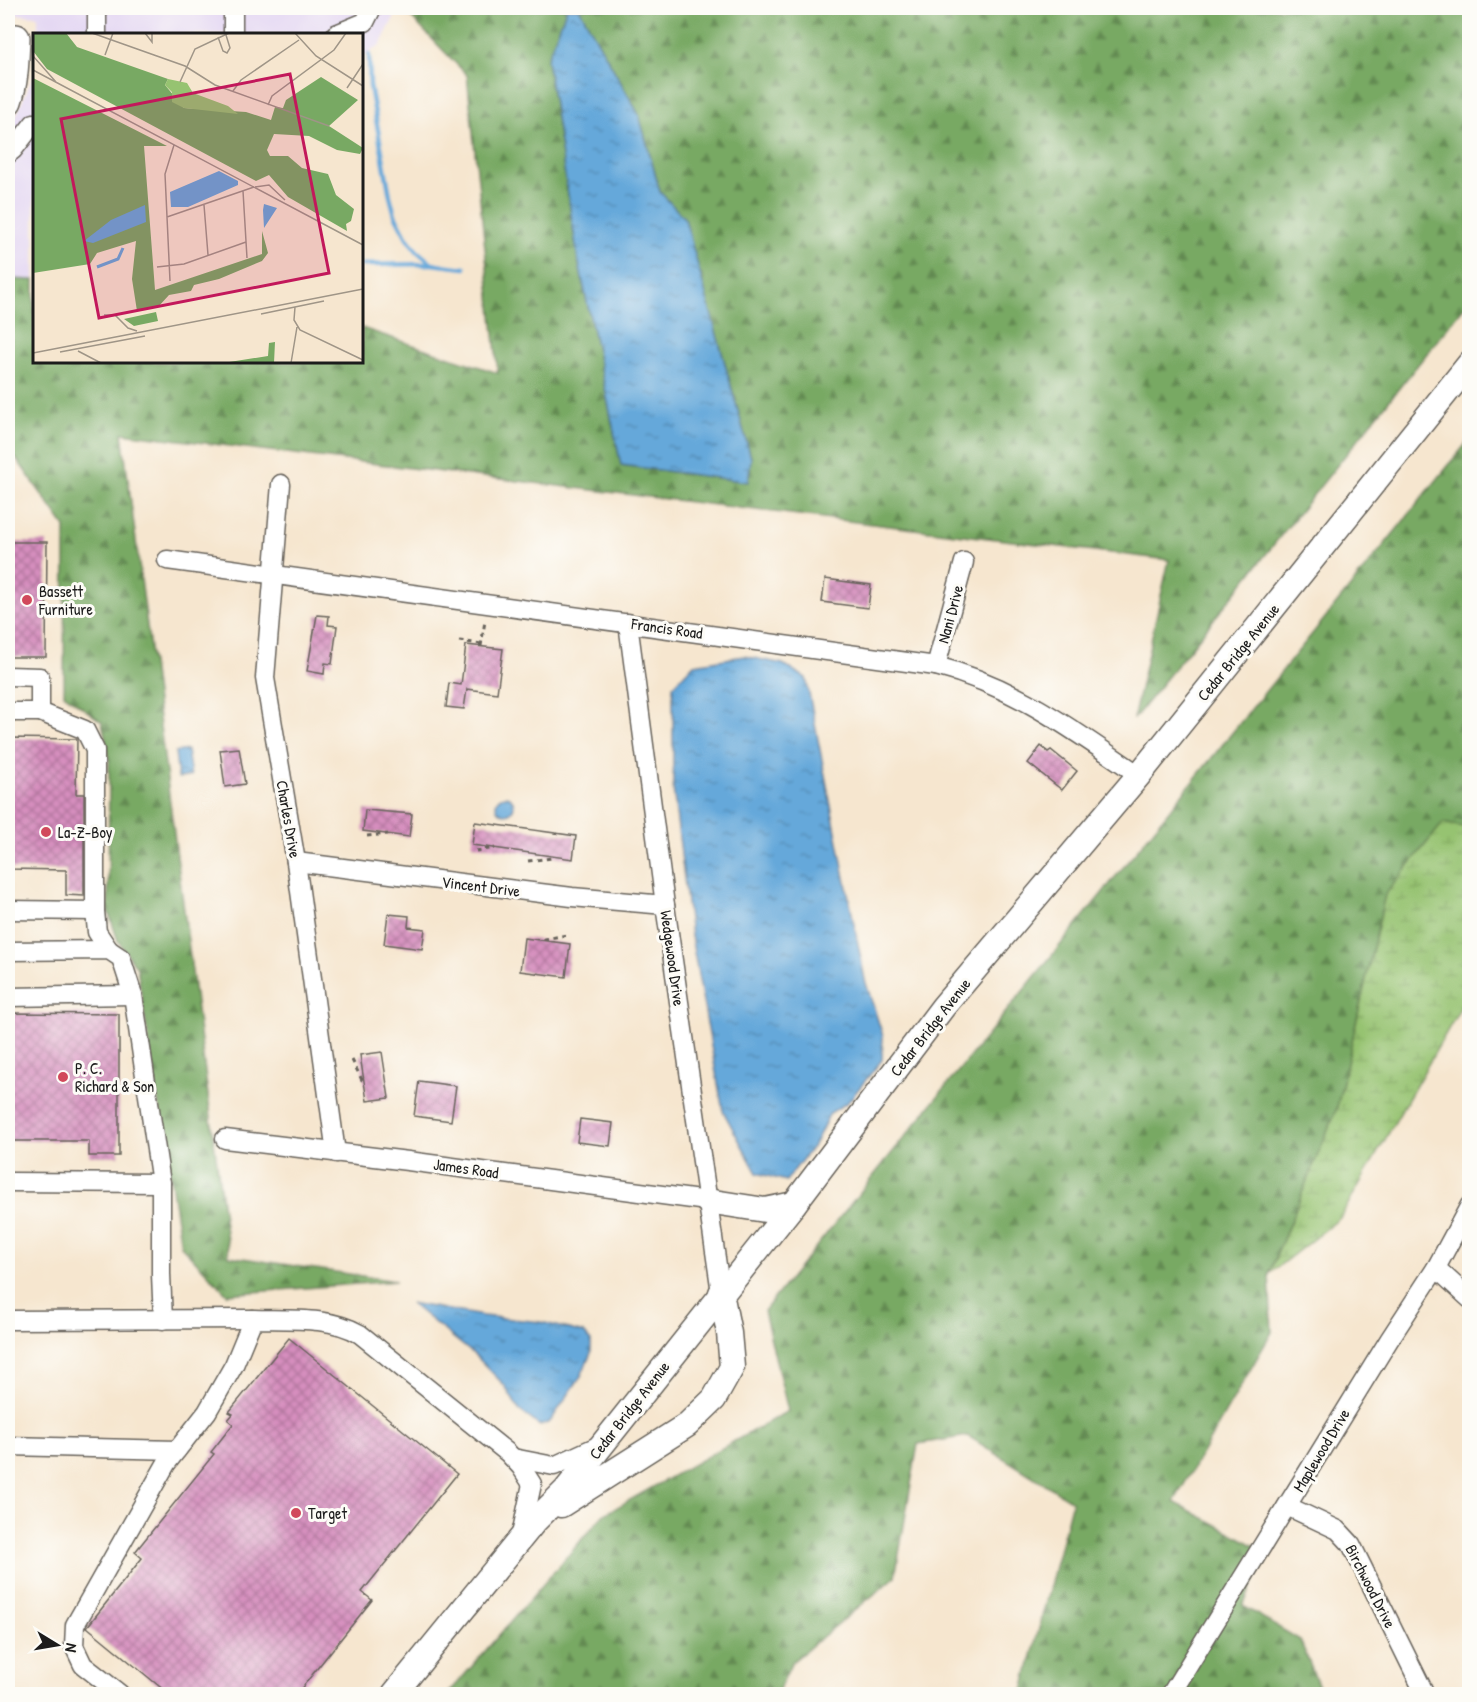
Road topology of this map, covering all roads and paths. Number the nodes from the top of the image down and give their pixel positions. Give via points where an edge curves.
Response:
1 (97, 8) edge
2 (233, 8) edge
3 (372, 8) edge
4 (98, 33) edge
5 (233, 33) edge
6 (338, 33) edge
7 (19, 38) edge
8 (8, 101) edge
9 (33, 124) edge
10 (8, 154) edge
11 (1470, 363) edge
12 (281, 483) dead end
13 (167, 560) dead end
14 (964, 562) dead end
15 (274, 575) junction
16 (487, 604) junction
17 (628, 623) junction
18 (459, 641) dead end
19 (936, 666) junction
20 (8, 676) edge
21 (8, 712) edge
22 (40, 712) junction
23 (1139, 775) junction
24 (388, 834) dead end
25 (367, 836) dead end
26 (495, 848) dead end
27 (476, 851) dead end
28 (553, 856) dead end
29 (528, 861) dead end
30 (296, 862) junction
31 (665, 905) junction
32 (8, 910) edge
33 (95, 911) junction
34 (567, 935) dead end
35 (544, 940) dead end
36 (109, 950) junction
37 (8, 951) edge
38 (132, 995) junction
39 (8, 998) edge
40 (352, 1060) dead end
41 (364, 1080) dead end
42 (225, 1139) dead end
43 (336, 1153) junction
44 (8, 1182) edge
45 (161, 1183) junction
46 (707, 1201) junction
47 (794, 1204) junction
48 (1470, 1205) edge
49 (1436, 1268) junction
50 (721, 1293) junction
51 (1470, 1299) edge
52 (254, 1319) junction
53 (8, 1320) edge
54 (164, 1320) junction
55 (603, 1443) junction
56 (8, 1446) edge
57 (177, 1450) junction
58 (513, 1458) junction
59 (1287, 1506) junction
60 (535, 1521) junction
61 (519, 1542) junction
62 (120, 1695) edge
63 (394, 1695) edge
64 (1171, 1695) edge
65 (1425, 1695) edge

1 - 4 street
2 - 5 street
3 - 6 street via 365,22
7 - 8 highway
9 - 10 street
11 - 23 main road, Cedar Bridge Avenue
12 - 15 street, Charles Drive
13 - 15 street, Francis Road
14 - 19 street, Nani Drive
15 - 16 street, Francis Road
15 - 30 street, Charles Drive via 265,678
16 - 17 street, Francis Road
16 - 18 path via 482,645
17 - 19 street, Francis Road
17 - 31 street, Wedgewood Drive
19 - 23 street, Francis Road via 1000,687 1056,718
20 - 22 street via 40,677
21 - 22 street
22 - 33 street via 85,729 95,750
23 - 47 main road, Cedar Bridge Avenue via 943,1007
24 - 25 path
26 - 27 path
28 - 29 path
30 - 31 street, Vincent Drive
30 - 43 street, Charles Drive
31 - 46 street, Wedgewood Drive
32 - 33 street
33 - 36 street via 97,932
34 - 35 path
36 - 37 street
36 - 38 street via 121,958
38 - 39 street
38 - 45 street
40 - 41 path
42 - 43 street, James Road
43 - 46 street, James Road
44 - 45 street
45 - 54 street
46 - 47 main road via 765,1210
46 - 50 street, Wedgewood Drive
47 - 50 main road, Cedar Bridge Avenue
48 - 49 street, Maplewood Drive
49 - 51 street
49 - 59 street, Maplewood Drive
50 - 55 main road, Cedar Bridge Avenue
50 - 60 main road via 732,1367 714,1399 687,1425
52 - 54 street
52 - 57 street via 207,1412
52 - 58 street via 347,1326
53 - 54 street
55 - 58 street via 554,1466
55 - 60 main road, Cedar Bridge Avenue
56 - 57 street
57 - 62 street via 75,1625 74,1646 83,1665
58 - 61 street via 532,1484
59 - 64 street, Maplewood Drive
59 - 65 street, Birchwood Drive via 1338,1530 1351,1544
60 - 61 main road, Cedar Bridge Avenue
61 - 63 main road, Cedar Bridge Avenue

